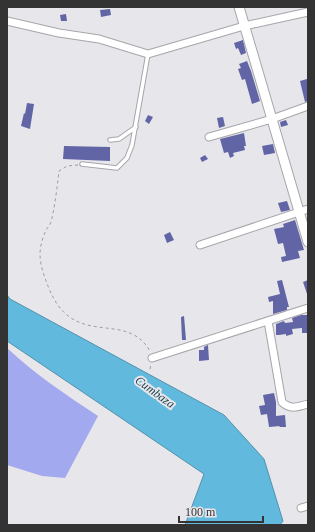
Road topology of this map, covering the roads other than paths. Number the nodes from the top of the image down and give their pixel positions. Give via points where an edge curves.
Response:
1 (239, 7) edge
2 (308, 12) edge
3 (7, 21) edge
4 (244, 26) junction
5 (148, 54) junction
6 (308, 106) edge
7 (272, 119) junction
8 (136, 127) junction
9 (209, 137) dead end
10 (110, 140) dead end
11 (82, 164) road end
12 (304, 210) edge
13 (308, 242) edge
14 (200, 245) dead end
15 (308, 308) edge
16 (268, 321) junction
17 (152, 358) road end
18 (308, 404) edge
19 (308, 506) edge
20 (300, 508) dead end

1 - 4 street
2 - 4 street
3 - 5 street via 99,39
4 - 5 street
4 - 7 street
5 - 8 lane
6 - 7 street
7 - 9 street
7 - 12 street
8 - 10 lane via 119,139
8 - 11 lane via 130,152 117,168
12 - 13 street
12 - 14 street
15 - 16 street
16 - 17 street
16 - 18 street via 282,402 293,408
19 - 20 street

